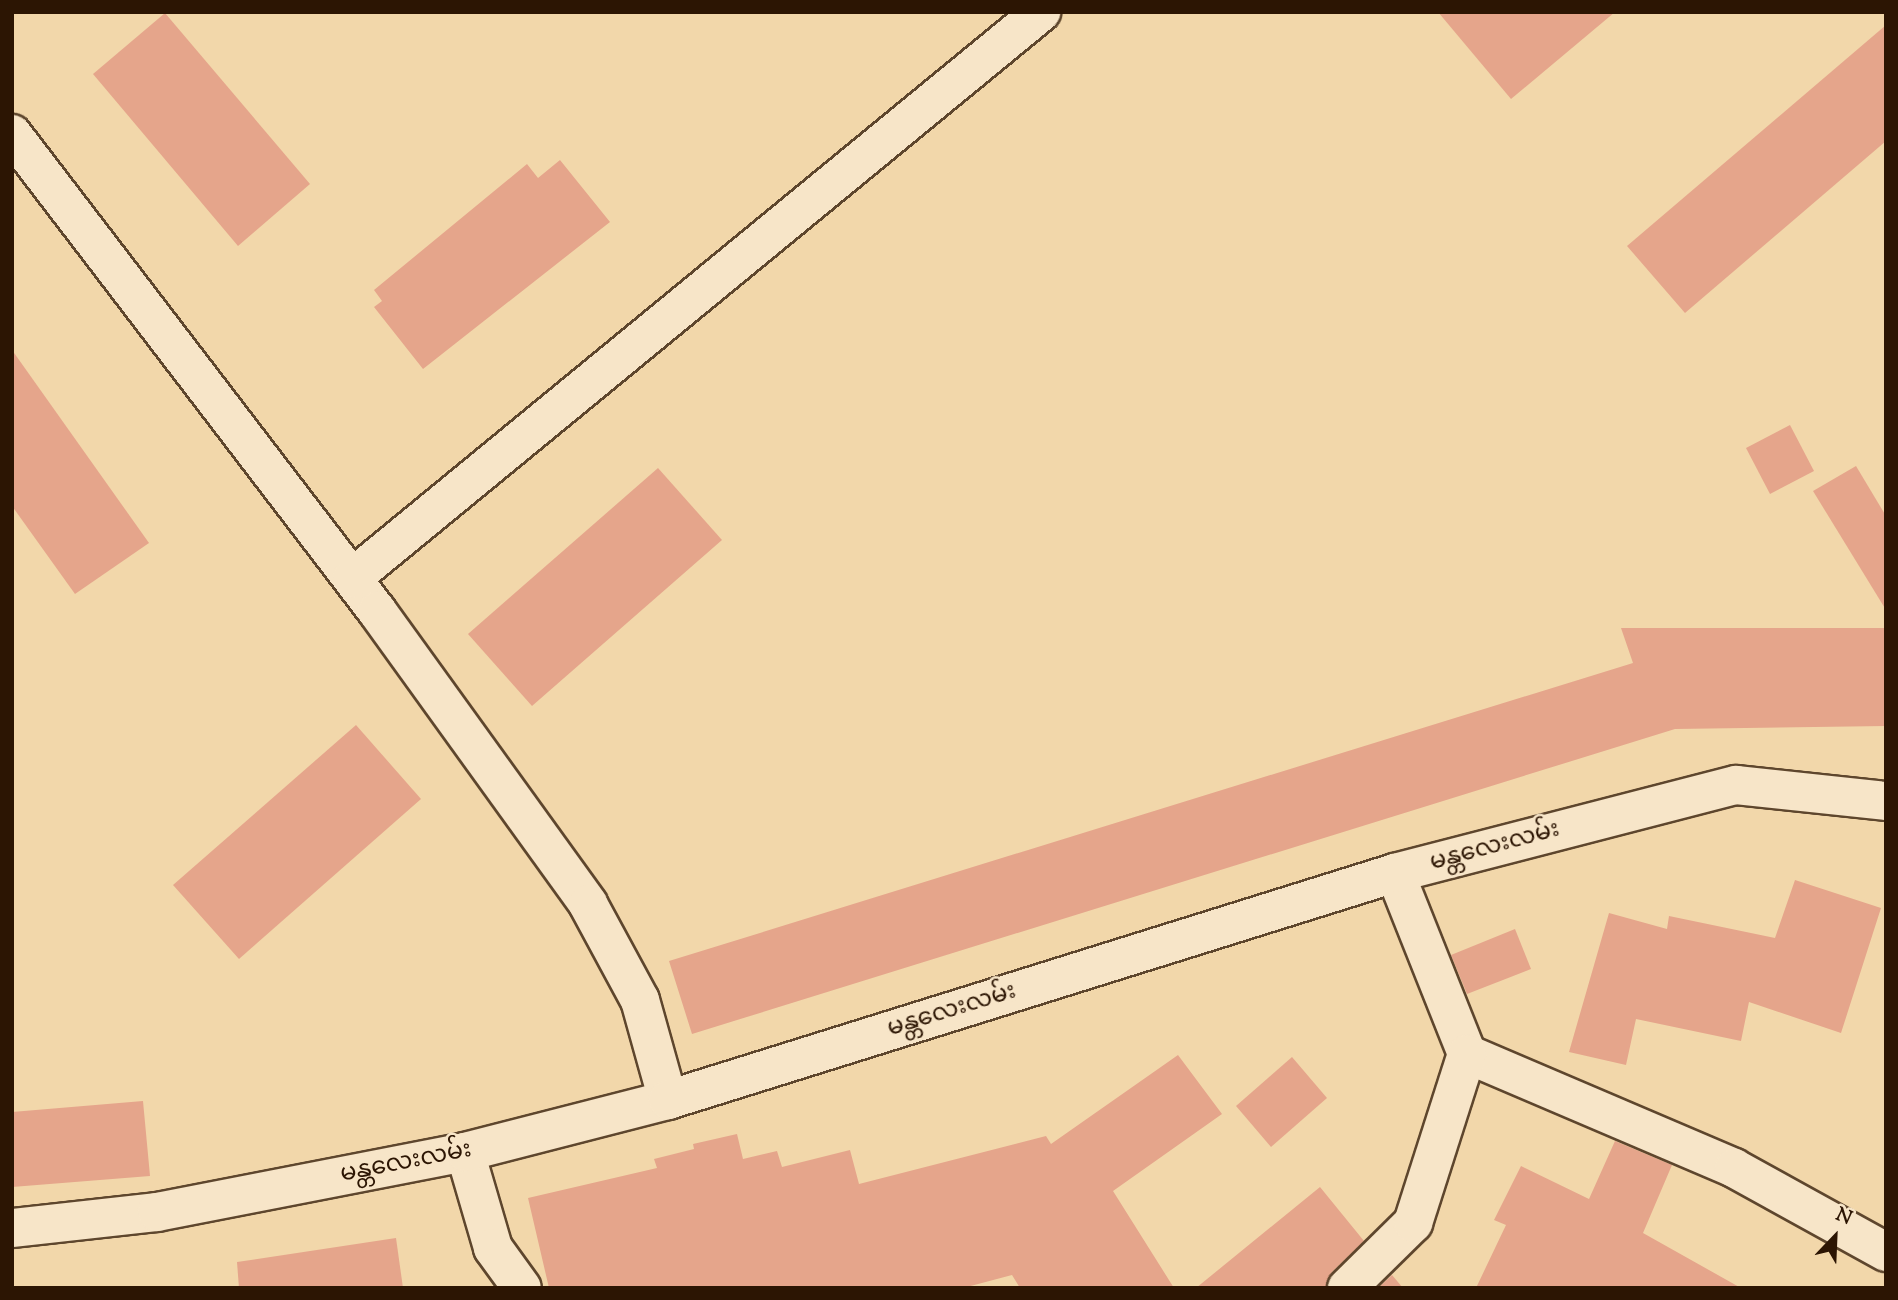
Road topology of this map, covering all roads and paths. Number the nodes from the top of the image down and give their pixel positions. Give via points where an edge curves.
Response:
1 (1041, 12) edge
2 (12, 134) edge
3 (352, 578) junction
4 (1886, 801) edge
5 (1395, 873) junction
6 (1467, 1054) junction
7 (668, 1100) junction
8 (465, 1152) junction
9 (12, 1228) edge
10 (1886, 1252) edge
11 (522, 1288) edge
12 (1347, 1288) edge

1 - 3 street
2 - 3 street
3 - 7 street via 588,904 640,1000
4 - 5 street, မန္တလေးလမ်း via 1736,785
5 - 6 street
5 - 7 street, မန္တလေးလမ်း
6 - 10 street via 1734,1168
6 - 12 street via 1413,1223
7 - 8 street, မန္တလေးလမ်း
8 - 9 street, မန္တလေးလမ်း via 158,1212
8 - 11 street via 493,1248

